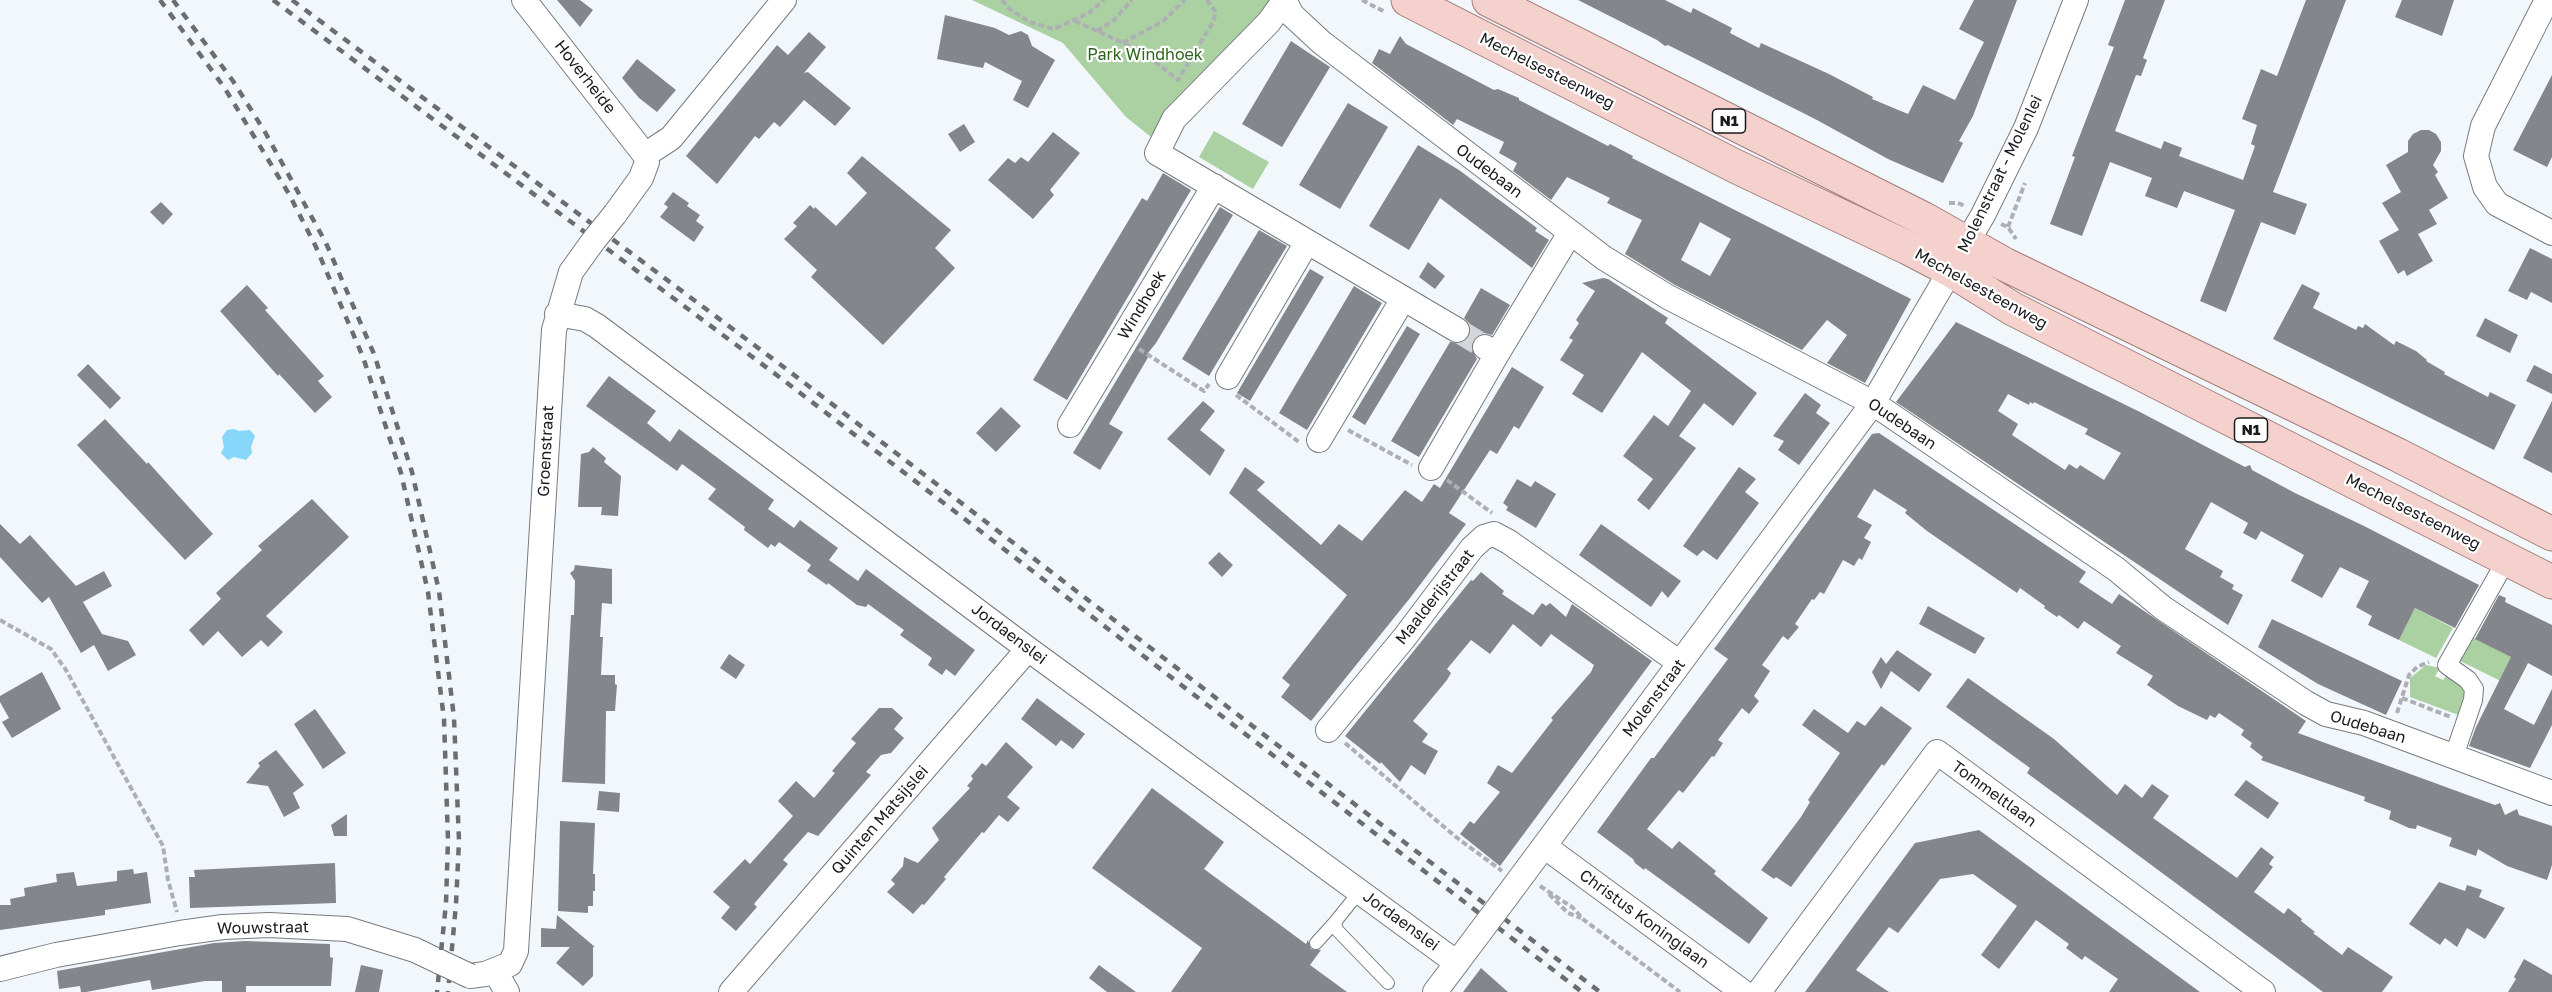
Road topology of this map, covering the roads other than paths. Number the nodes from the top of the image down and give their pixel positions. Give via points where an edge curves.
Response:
1 (524, 0) edge
2 (784, 0) edge
3 (1284, 0) edge
4 (1408, 0) edge
5 (1489, 0) edge
6 (2076, 0) edge
7 (2547, 0) edge
8 (645, 155) junction
9 (1214, 186) junction
10 (1570, 233) junction
11 (2552, 233) edge
12 (1307, 242) junction
13 (1969, 244) junction
14 (1952, 271) junction
15 (1993, 298) junction
16 (1403, 299) junction
17 (557, 314) junction
18 (1457, 330) tunnel mouth
19 (1228, 377) dead end
20 (1873, 403) junction
21 (1070, 425) dead end
22 (1319, 440) dead end
23 (1431, 468) dead end
24 (2552, 534) edge
25 (2507, 560) junction
26 (2552, 572) edge
27 (2552, 582) edge
28 (1028, 649) junction
29 (1680, 663) junction
30 (1328, 730) road end
31 (2454, 756) junction
32 (2552, 793) edge
33 (1544, 846) junction
34 (1359, 891) junction
35 (1335, 922) junction
36 (1316, 943) dead end
37 (1457, 963) junction
38 (0, 969) edge
39 (495, 971) junction
40 (1388, 983) dead end
41 (507, 992) edge
42 (731, 992) edge
43 (1435, 992) edge
44 (1743, 992) edge
45 (1759, 992) edge
46 (2263, 992) edge

1 - 8 street, Hoverheide
2 - 8 street via 671,138
3 - 9 street via 1269,22 1174,119 1157,153
3 - 10 street, Oudebaan via 1292,15 1320,42
4 - 14 main road, Mechelsesteenweg / N1
5 - 13 main road, Mechelsesteenweg / N1
6 - 13 street, Molenstraat - Molenlei via 2026,128
7 - 11 street via 2482,126 2476,156 2485,187 2497,204
8 - 17 street, Groenstraat, bridge via 647,162 641,178 575,264
9 - 12 street
9 - 21 street, Windhoek
10 - 20 street, Oudebaan via 1668,297
10 - 23 street via 1491,351
12 - 16 street
12 - 19 street
13 - 14 street, Molenstraat - Molenlei
13 - 24 main road, Mechelsesteenweg / N1
14 - 15 main road, Mechelsesteenweg / N1
14 - 20 street, Molenstraat - Molenlei
15 - 25 main road, Mechelsesteenweg / N1
15 - 26 lane via 2019,303
16 - 18 street
16 - 22 street
17 - 28 street, Jordaenslei via 585,319 597,326
17 - 39 street, Groenstraat via 516,951 510,964
20 - 29 street, Molenstraat
20 - 31 street, Oudebaan via 2116,569 2163,608 2306,703 2326,714 2364,723
25 - 27 main road, Mechelsesteenweg / N1
25 - 31 street via 2447,665 2474,689
28 - 34 street, Jordaenslei
28 - 42 street, Quinten Matsijslei
29 - 30 street, Maalderijstraat via 1494,534 1472,548
29 - 33 street, Molenstraat
31 - 32 street, Oudebaan
33 - 37 street, Molenstraat, bridge
33 - 44 street, Christus Koninglaan
34 - 35 lane
34 - 37 street, Jordaenslei
35 - 36 lane
35 - 40 lane via 1337,930
37 - 43 street, Molenstraat
38 - 39 street, Wouwstraat, bridge via 56,955 223,927 312,926 347,929 415,950 470,976
39 - 41 street
45 - 46 street, Tommeltlaan via 1937,752

